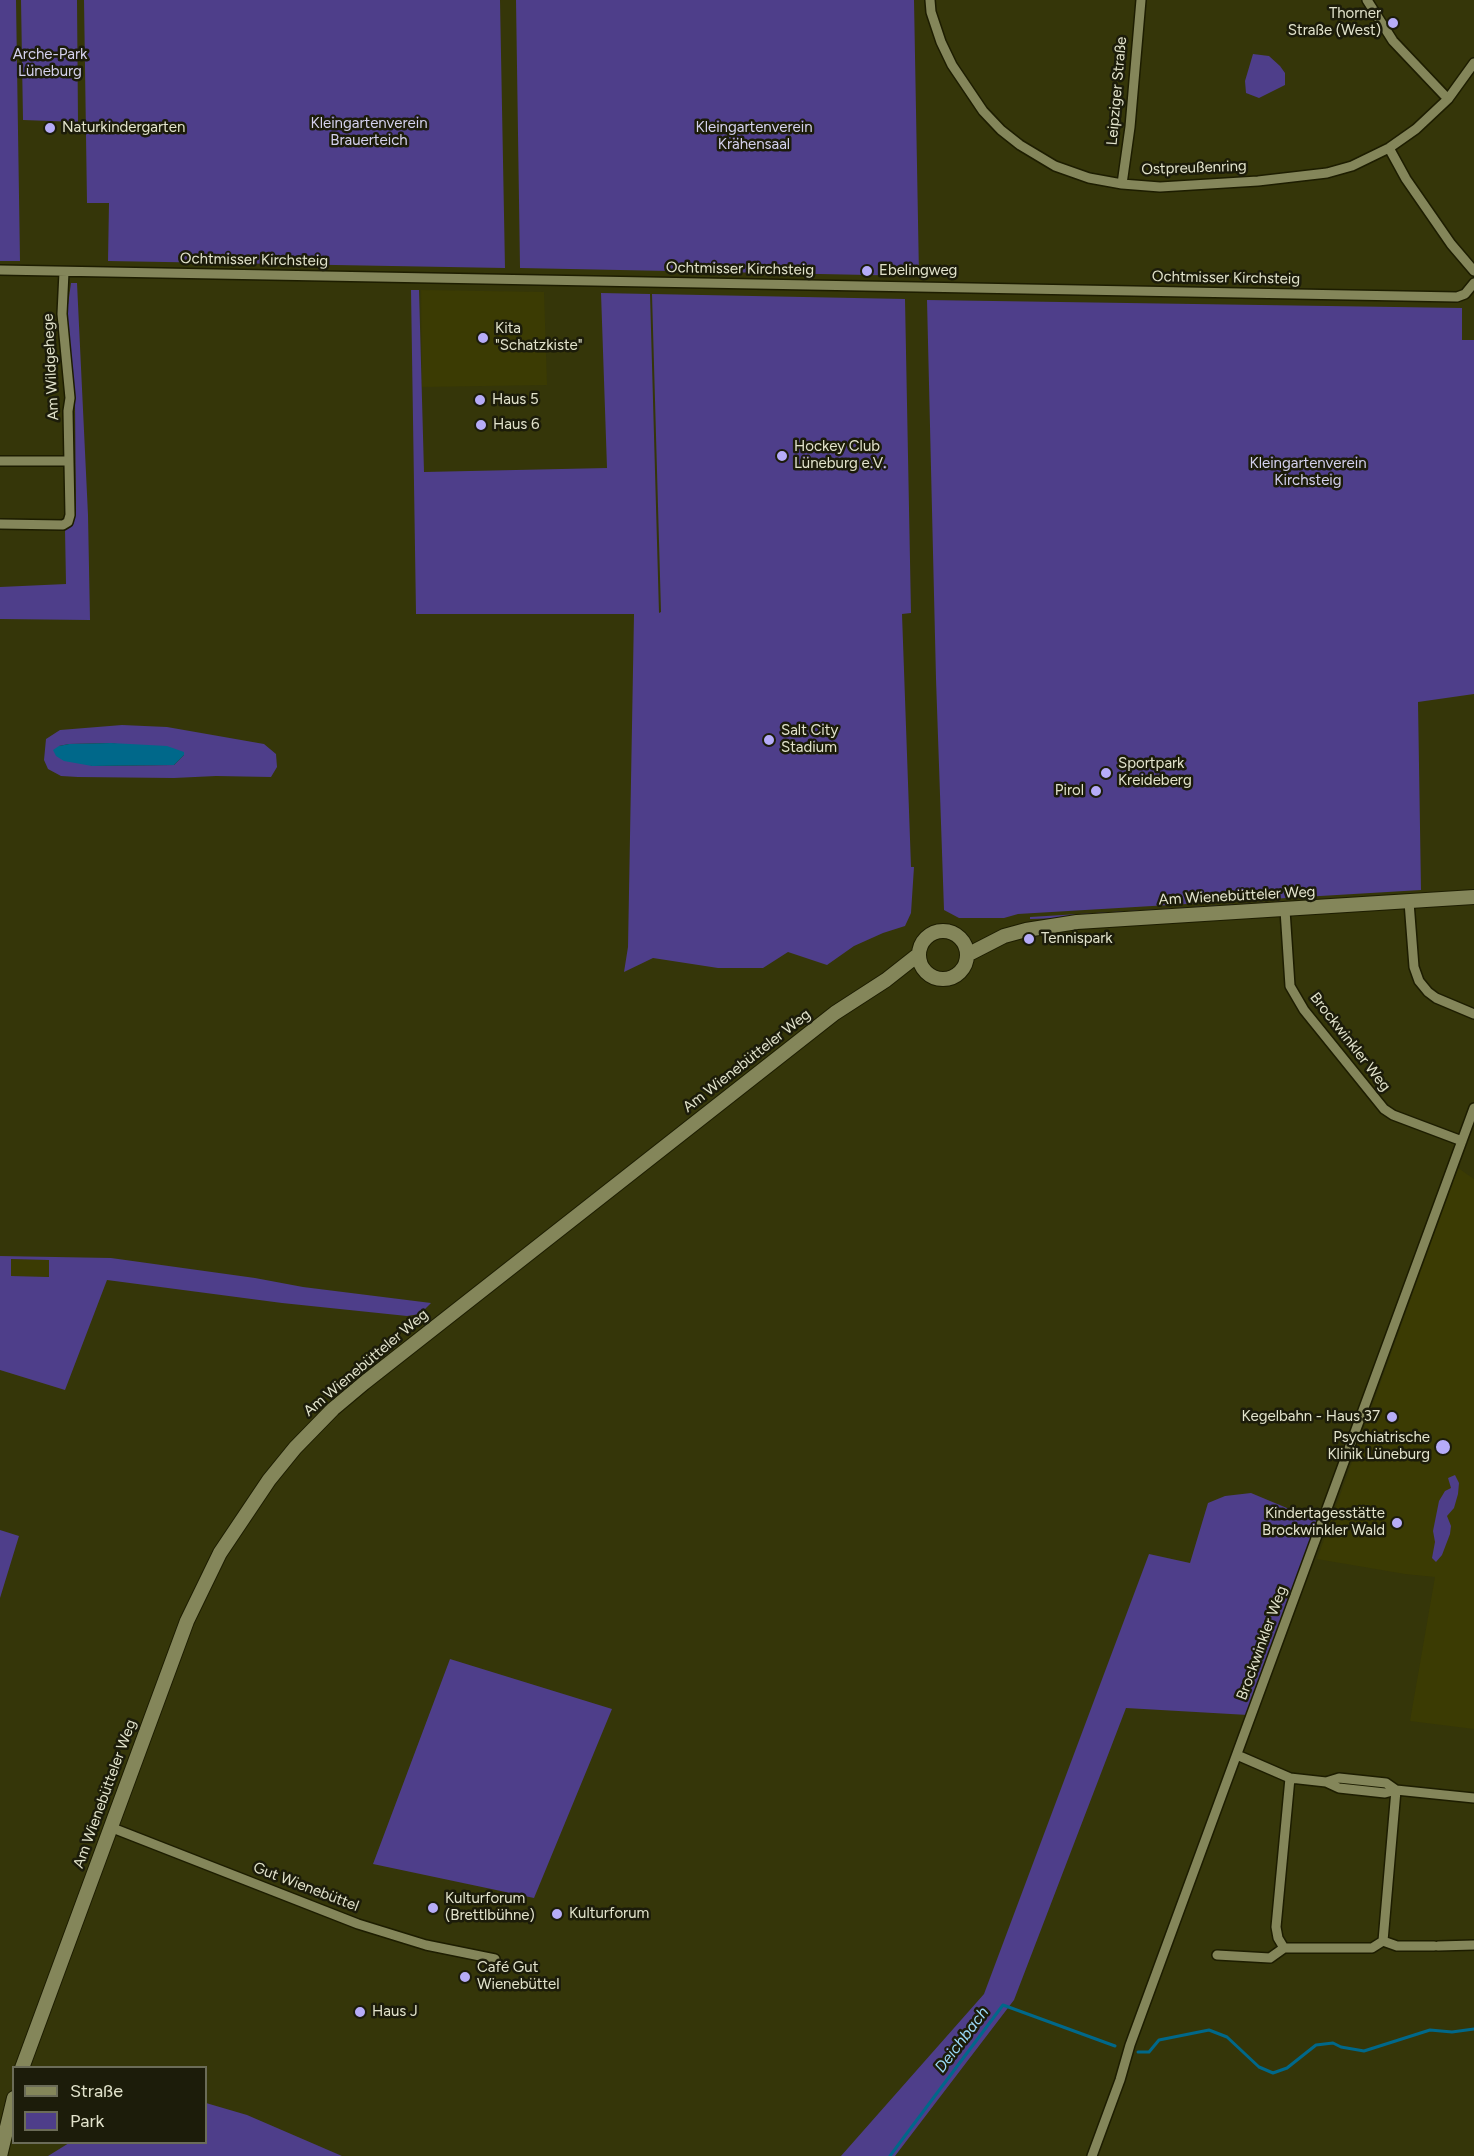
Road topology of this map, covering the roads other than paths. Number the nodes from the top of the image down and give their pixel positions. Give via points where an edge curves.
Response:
1 (930, 0) edge
2 (1141, 0) edge
3 (1367, 0) edge
4 (1474, 63) edge
5 (1448, 99) junction
6 (1389, 148) junction
7 (1122, 184) junction
8 (0, 270) edge
9 (1474, 271) edge
10 (64, 272) junction
11 (1474, 283) edge
12 (0, 460) edge
13 (69, 461) junction
14 (0, 524) edge
15 (1474, 897) edge
16 (1409, 902) junction
17 (1285, 910) junction
18 (1004, 936) junction
19 (960, 939) junction
20 (919, 954) junction
21 (967, 955) junction
22 (924, 971) junction
23 (886, 980) junction
24 (1474, 1014) edge
25 (1474, 1108) edge
26 (1462, 1141) junction
27 (1237, 1755) junction
28 (1290, 1778) junction
29 (1396, 1790) junction
30 (1474, 1798) edge
31 (110, 1827) junction
32 (1383, 1941) junction
33 (1474, 1945) edge
34 (1284, 1948) junction
35 (1217, 1954) dead end
36 (495, 1959) dead end
37 (22, 2066) edge
38 (12, 2106) edge
39 (0, 2156) edge
40 (1092, 2156) edge

1 - 7 street, Ostpreußenring via 941,42 952,65 1001,130 1055,166
2 - 7 street, Leipziger Straße
3 - 5 street via 1393,41
4 - 5 street, Ostpreußenring
5 - 6 street, Ostpreußenring
6 - 7 street, Ostpreußenring via 1327,173 1160,187
6 - 9 street via 1444,235
8 - 10 street, Ochtmisser Kirchsteig
10 - 11 street, Ochtmisser Kirchsteig via 1457,297
10 - 13 street, Am Wildgehege via 62,314 70,398
12 - 13 street
13 - 14 street, Am Wildgehege via 68,522
15 - 16 street, Am Wienebütteler Weg
16 - 17 street, Am Wienebütteler Weg
16 - 24 street via 1414,967 1419,981 1436,998
17 - 18 street, Am Wienebütteler Weg via 1077,922
17 - 26 street, Brockwinkler Weg via 1290,986 1304,1010 1384,1109
18 - 19 street, Am Wienebütteler Weg
18 - 21 street, Am Wienebütteler Weg
19 - 20 street, Am Wienebütteler Weg via 947,932 936,932 924,939
19 - 21 street
20 - 22 street
20 - 23 street, Am Wienebütteler Weg
21 - 22 street, Am Wienebütteler Weg via 963,968 953,977 937,979
22 - 23 street, Am Wienebütteler Weg
23 - 31 street, Am Wienebütteler Weg via 835,1013 444,1318 333,1410 295,1448 245,1514 201,1590
25 - 26 street, Brockwinkler Weg
26 - 27 street, Brockwinkler Weg
27 - 28 street
27 - 40 street, Brockwinkler Weg
28 - 29 street via 1374,1792
28 - 34 street via 1276,1927
29 - 30 street
29 - 32 street
31 - 36 street, Gut Wienebüttel via 358,1924
31 - 37 street, Am Wienebütteler Weg
32 - 33 street via 1397,1946
32 - 34 street via 1372,1948
34 - 35 street via 1270,1958
38 - 39 street

